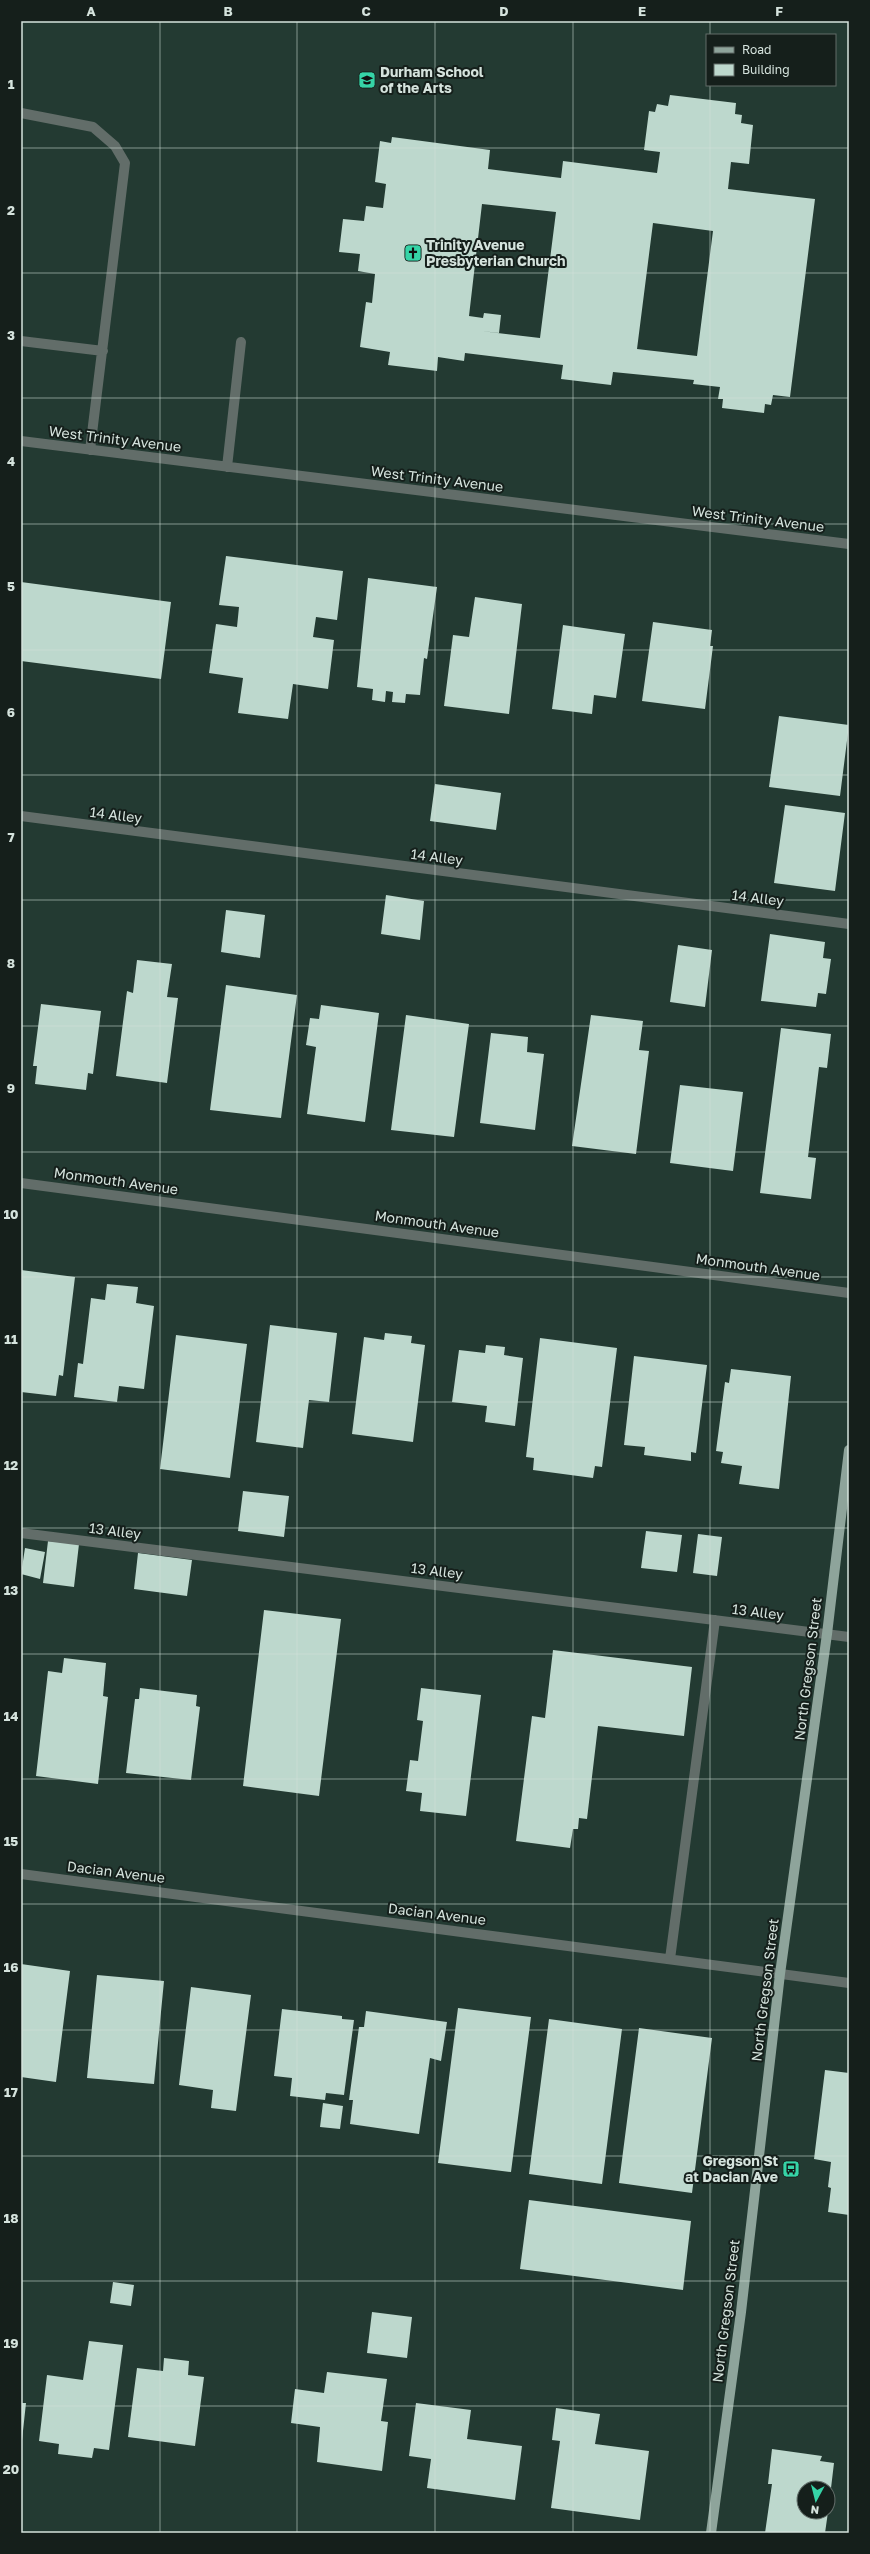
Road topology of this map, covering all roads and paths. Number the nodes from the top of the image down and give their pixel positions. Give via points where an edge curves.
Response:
1 (21, 113) edge
2 (21, 341) edge
3 (241, 342) dead end
4 (103, 351) junction
5 (21, 441) edge
6 (90, 450) junction
7 (227, 467) junction
8 (849, 544) edge
9 (21, 816) edge
10 (849, 924) edge
11 (21, 1183) edge
12 (849, 1293) edge
13 (849, 1450) edge
14 (21, 1533) edge
15 (715, 1620) junction
16 (827, 1634) junction
17 (849, 1637) edge
18 (21, 1874) edge
19 (670, 1959) junction
20 (780, 1974) junction
21 (849, 1983) edge
22 (711, 2533) edge

1 - 4 street via 93,127 115,146 125,163
2 - 4 street
3 - 7 street
4 - 6 street
5 - 6 street, West Trinity Avenue
6 - 7 street, West Trinity Avenue
7 - 8 street, West Trinity Avenue
9 - 10 street, 14 Alley
11 - 12 street, Monmouth Avenue
13 - 16 main road, North Gregson Street
14 - 15 street, 13 Alley
15 - 16 street, 13 Alley
15 - 19 street
16 - 17 street, 13 Alley
16 - 20 main road, North Gregson Street
18 - 19 street, Dacian Avenue
19 - 20 street, Dacian Avenue
20 - 21 street, Dacian Avenue
20 - 22 main road, North Gregson Street via 741,2312

